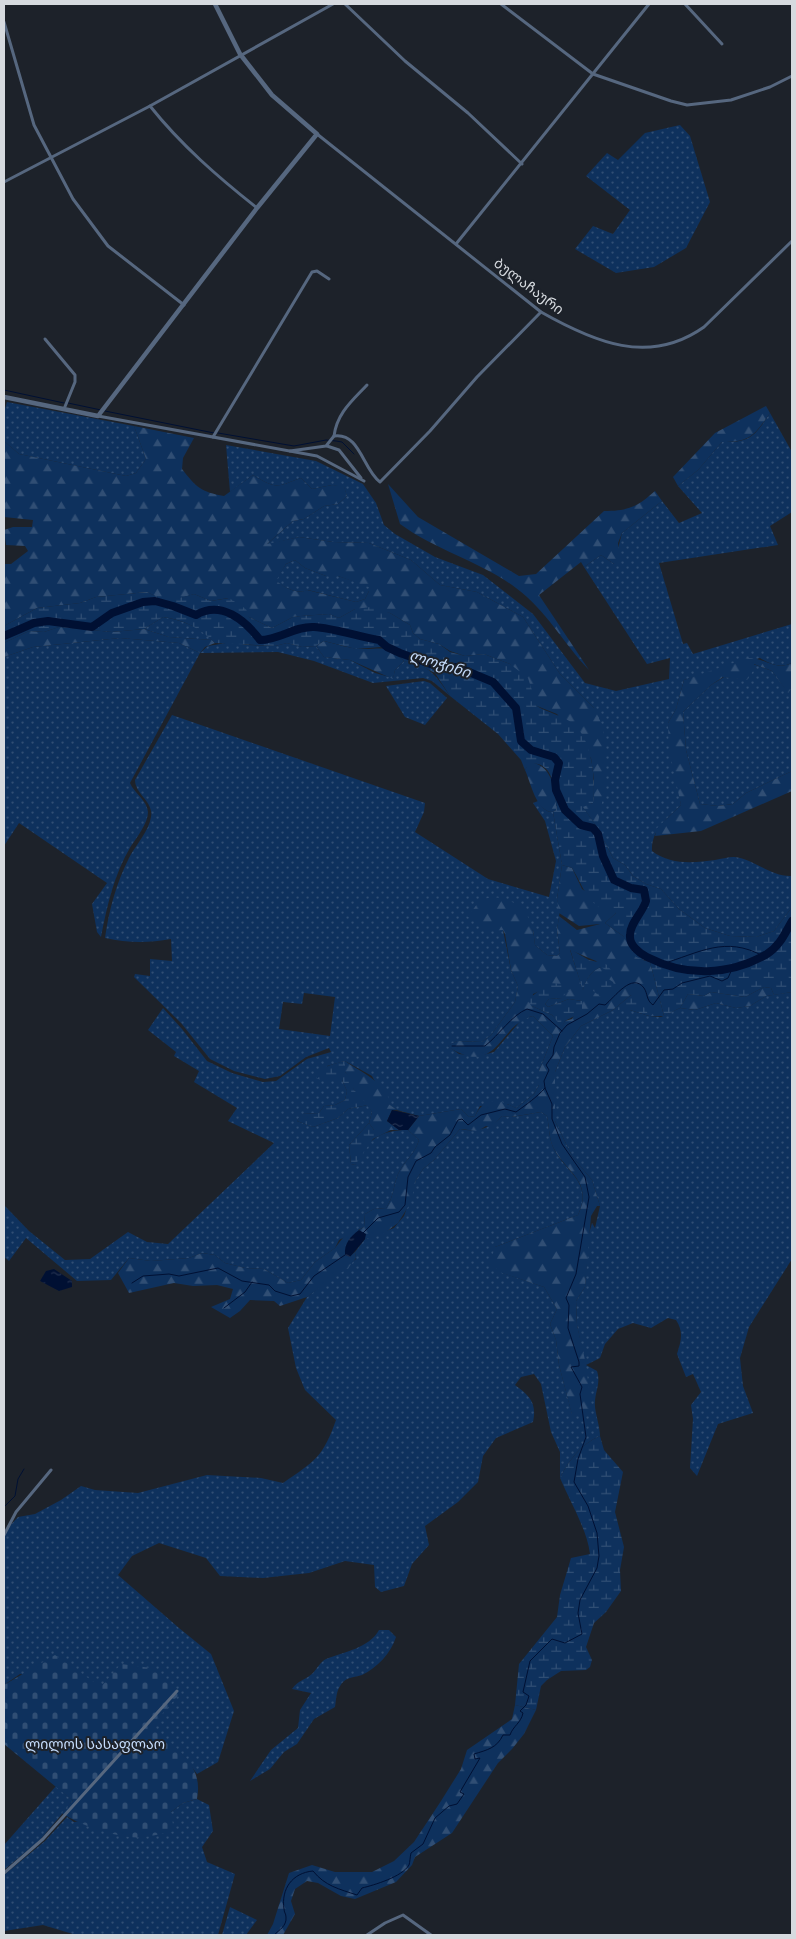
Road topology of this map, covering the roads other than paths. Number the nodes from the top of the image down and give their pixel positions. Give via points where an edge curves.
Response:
1 (214, 4) edge
2 (333, 4) edge
3 (345, 4) edge
4 (501, 4) edge
5 (649, 4) edge
6 (685, 4) edge
7 (4, 22) edge
8 (722, 44) dead end
9 (240, 54) junction
10 (593, 74) junction
11 (792, 76) edge
12 (150, 106) junction
13 (316, 134) junction
14 (49, 157) junction
15 (522, 164) junction
16 (4, 182) edge
17 (257, 208) junction
18 (792, 241) edge
19 (456, 244) junction
20 (329, 279) dead end
21 (184, 305) junction
22 (541, 312) junction
23 (45, 340) dead end
24 (367, 385) dead end
25 (4, 397) edge
26 (64, 409) junction
27 (98, 416) junction
28 (334, 436) junction
29 (213, 437) junction
30 (326, 446) junction
31 (290, 451) junction
32 (51, 1470) dead end
33 (4, 1534) edge
34 (177, 1691) dead end
35 (4, 1873) edge
36 (367, 1935) edge
37 (431, 1935) edge

1 - 9 street
2 - 9 street
3 - 15 street via 405,62 468,113
4 - 10 street
5 - 10 street
6 - 8 street
7 - 14 street via 34,125
9 - 12 street
9 - 13 street via 272,96
10 - 11 street via 687,104 731,100
10 - 15 street
12 - 14 street
12 - 17 street via 173,134
13 - 17 street
13 - 19 street, ბულაჩაური
14 - 16 street
14 - 21 street via 73,199 108,246
15 - 19 street
17 - 21 street
18 - 22 street, ბულაჩაური via 704,327 687,339 667,346 646,348 601,341
19 - 22 street, ბულაჩაური
20 - 29 street via 312,272
21 - 27 street
22 - 28 street via 380,482 372,475 354,443 342,436
23 - 26 street via 75,375
24 - 28 street via 340,415
25 - 26 street
26 - 27 street
27 - 29 street
28 - 30 street
29 - 31 street
30 - 31 street
30 - 31 street via 339,450 364,481 318,456
32 - 33 street via 16,1512
34 - 35 street via 43,1840
36 - 37 street via 403,1915

